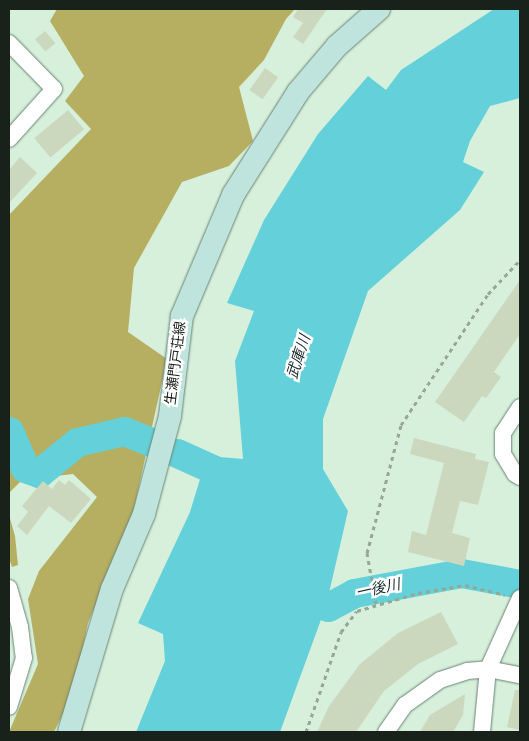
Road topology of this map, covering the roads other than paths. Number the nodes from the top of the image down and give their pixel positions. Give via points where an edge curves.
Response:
1 (379, 9) edge
2 (9, 43) edge
3 (9, 139) edge
4 (520, 408) edge
5 (520, 478) edge
6 (9, 588) edge
7 (520, 598) edge
8 (488, 669) junction
9 (520, 675) edge
10 (9, 707) edge
11 (69, 732) edge
12 (386, 732) edge
13 (482, 732) edge

1 - 11 main road, 生瀬門戸荘線 via 337,46 298,92 233,195 182,316 170,416 144,514 112,589
2 - 3 street via 54,89
4 - 5 street via 503,433 503,454
6 - 10 street via 20,627 24,658
7 - 8 street
8 - 9 street
8 - 12 street via 467,671 423,690 405,705
8 - 13 street

